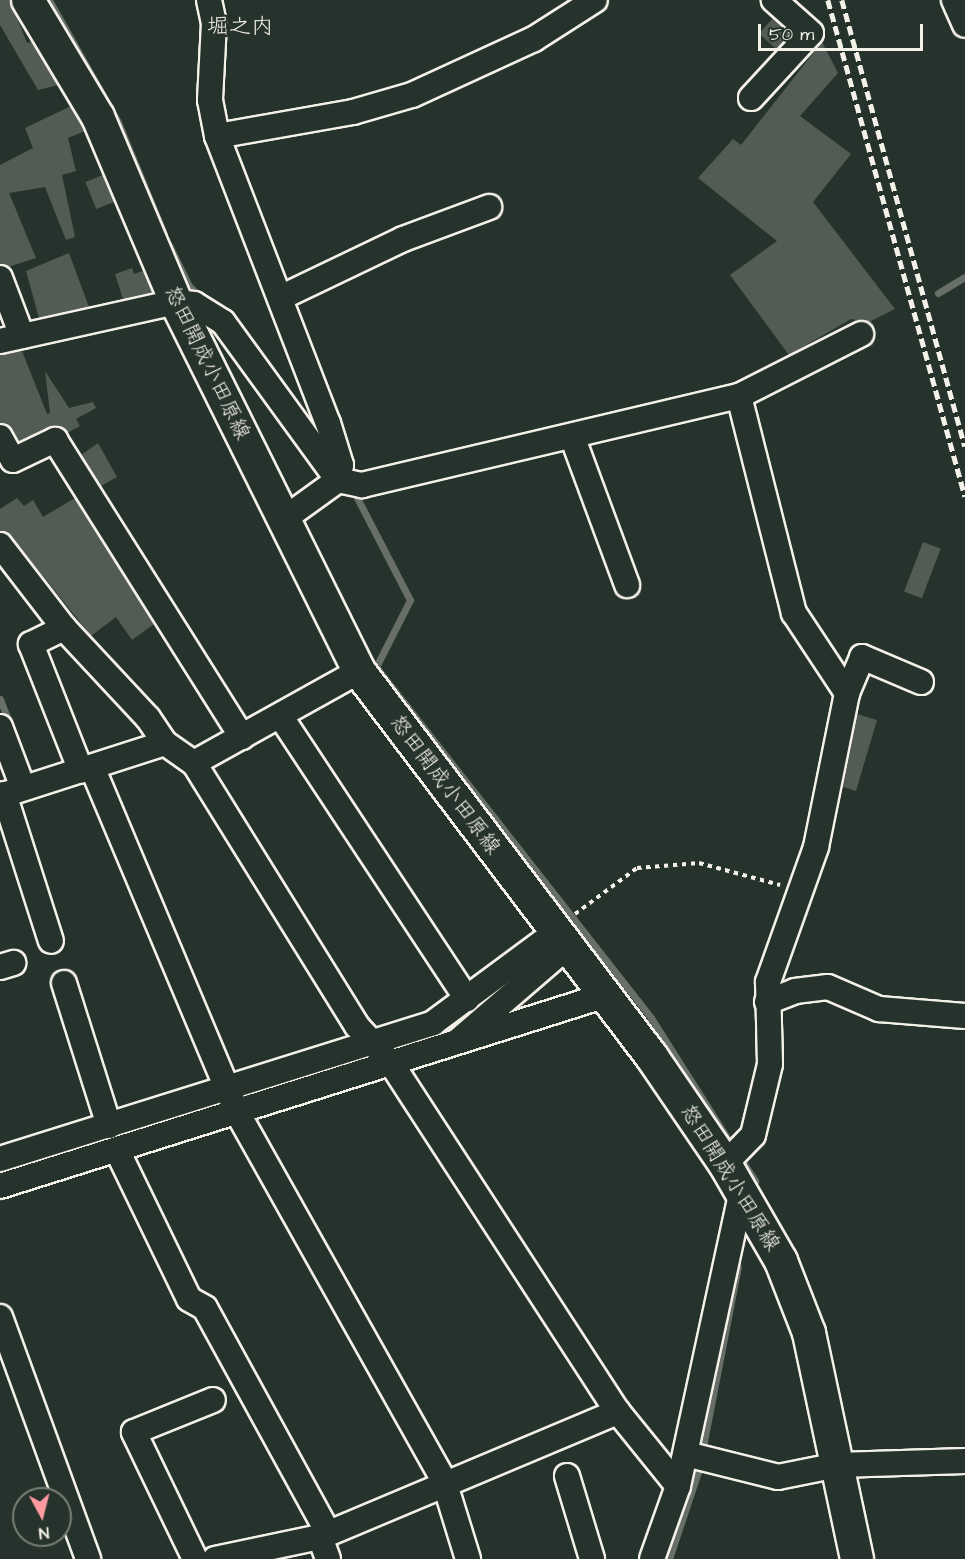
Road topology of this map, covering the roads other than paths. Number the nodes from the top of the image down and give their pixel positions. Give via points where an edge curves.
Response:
1 (28, 0) edge
2 (209, 0) edge
3 (595, 0) edge
4 (774, 0) edge
5 (954, 0) edge
6 (965, 25) edge
7 (751, 98) dead end
8 (217, 136) junction
9 (489, 207) dead end
10 (0, 279) edge
11 (280, 298) junction
12 (176, 302) junction
13 (861, 334) dead end
14 (11, 339) edge
15 (739, 396) junction
16 (572, 436) junction
17 (0, 437) edge
18 (338, 480) junction
19 (284, 519) junction
20 (0, 545) edge
21 (627, 585) dead end
22 (64, 628) junction
23 (359, 671) junction
24 (921, 681) dead end
25 (847, 693) junction
26 (281, 717) junction
27 (0, 727) edge
28 (242, 737) junction
29 (165, 743) junction
30 (194, 763) junction
31 (86, 769) junction
32 (9, 792) edge
33 (559, 936) junction
34 (51, 941) dead end
35 (64, 983) dead end
36 (606, 995) junction
37 (466, 999) junction
38 (767, 1002) junction
39 (965, 1016) edge
40 (373, 1043) junction
41 (452, 1045) junction
42 (391, 1063) junction
43 (226, 1086) junction
44 (237, 1112) junction
45 (109, 1126) junction
46 (117, 1150) junction
47 (0, 1159) edge
48 (725, 1164) junction
49 (0, 1186) edge
50 (742, 1190) junction
51 (0, 1317) edge
52 (213, 1400) dead end
53 (618, 1412) junction
54 (686, 1454) junction
55 (965, 1461) edge
56 (838, 1465) junction
57 (567, 1476) dead end
58 (444, 1481) junction
59 (678, 1486) junction
60 (325, 1542) edge
61 (88, 1559) edge
62 (195, 1559) edge
63 (216, 1559) edge
64 (468, 1559) edge
65 (592, 1559) edge
66 (652, 1559) edge
67 (857, 1559) edge

1 - 12 main road, 怒田開成小田原線 via 98,117
2 - 8 street via 214,24 210,100
3 - 8 street via 534,39 412,95 353,112
4 - 7 street via 811,33
5 - 6 street
8 - 11 street
9 - 11 street via 403,239
10 - 14 street
11 - 18 street via 328,423 340,465
12 - 14 street
12 - 18 street via 194,304 222,322
12 - 19 main road, 怒田開成小田原線
13 - 15 street
15 - 16 street
15 - 25 street via 794,613
16 - 18 street via 362,485
16 - 21 street
17 - 28 street via 13,460 55,440
18 - 19 street
19 - 23 main road, 怒田開成小田原線
20 - 22 street
22 - 29 street via 148,718
22 - 31 street via 31,644
23 - 26 street
23 - 33 main road, 怒田開成小田原線
24 - 25 street via 862,657
25 - 38 street via 816,847 783,932 768,982
26 - 28 street
26 - 37 street
27 - 32 street
28 - 30 street
29 - 30 street
29 - 31 street
30 - 40 street via 357,1026
31 - 32 street
31 - 43 street
32 - 34 street
33 - 36 main road, 怒田開成小田原線
33 - 37 street
33 - 41 street
35 - 45 street
36 - 41 street
36 - 48 main road, 怒田開成小田原線
37 - 40 street via 433,1023
38 - 39 street via 795,991 828,987 879,1009
38 - 48 street via 770,1064 753,1135
40 - 42 street
40 - 43 street
41 - 42 street
42 - 44 street
42 - 53 street
43 - 44 street
43 - 45 street
44 - 46 street
44 - 58 street
45 - 47 street
46 - 49 street
46 - 60 street via 189,1299 205,1308
48 - 50 main road, 怒田開成小田原線
50 - 54 street
50 - 56 main road, 怒田開成小田原線 via 801,1309
51 - 61 street
52 - 62 street via 134,1432
53 - 58 street
53 - 59 street
54 - 56 street via 778,1477
54 - 59 street
55 - 56 street
56 - 67 main road, 怒田開成小田原線
57 - 65 street
58 - 60 street
58 - 64 street
59 - 66 street
60 - 63 street

